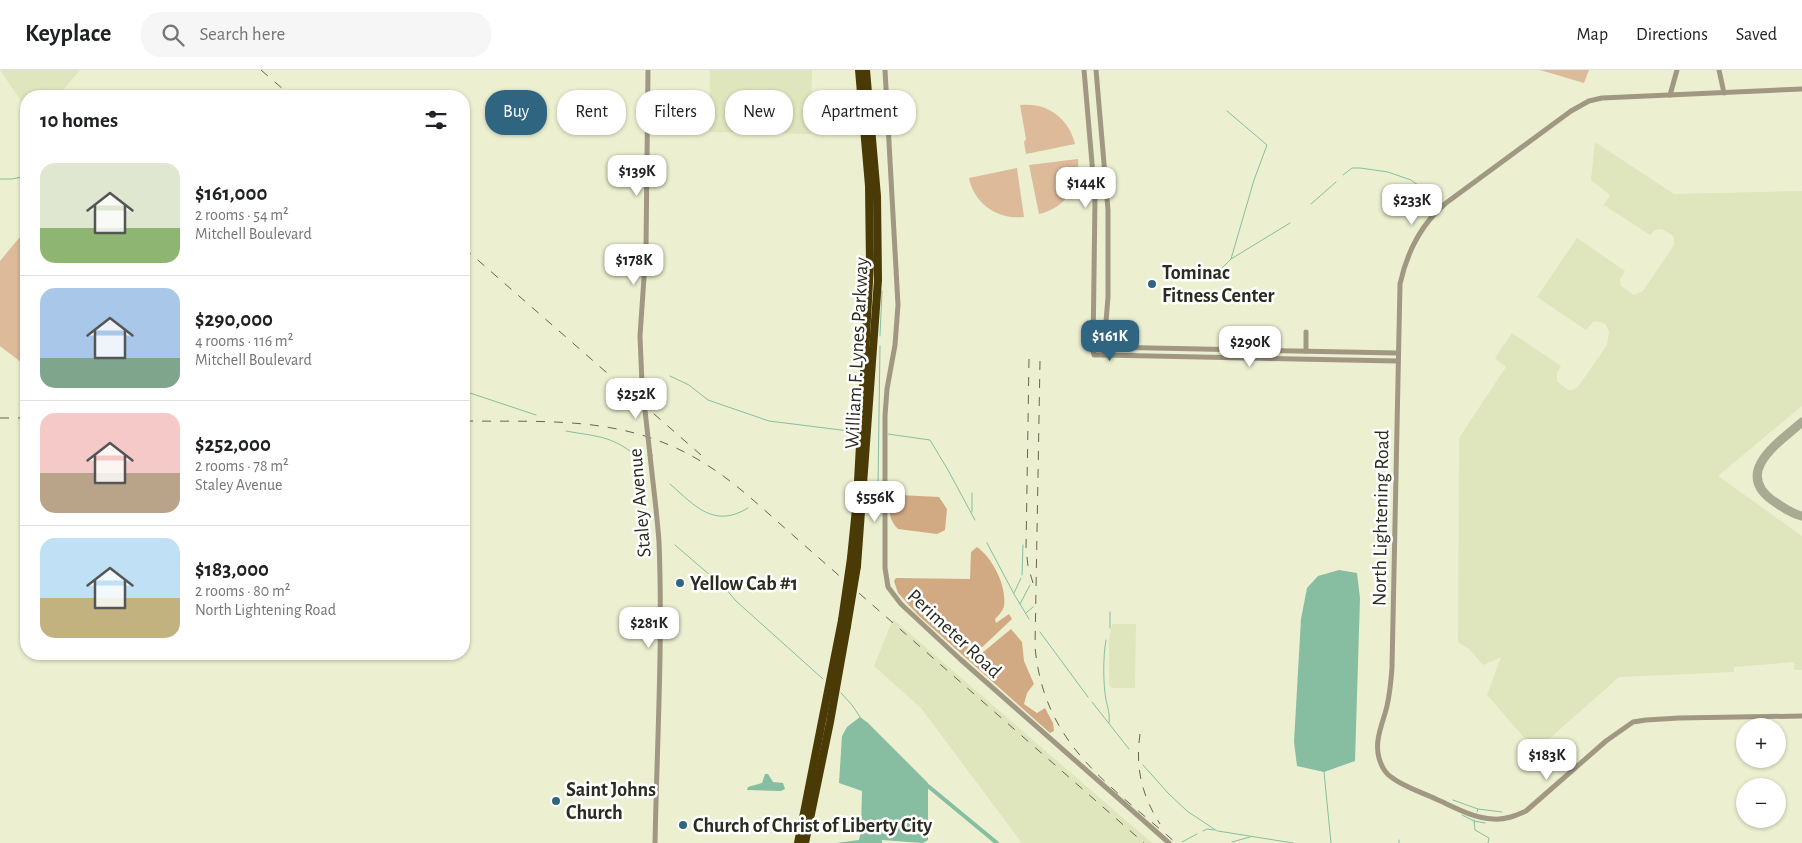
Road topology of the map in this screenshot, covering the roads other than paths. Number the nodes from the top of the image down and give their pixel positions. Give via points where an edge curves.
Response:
1 (648, 70) edge
2 (859, 70) edge
3 (866, 70) edge
4 (885, 70) edge
5 (1084, 70) edge
6 (1096, 70) edge
7 (1677, 70) edge
8 (1719, 70) edge
9 (1802, 88) edge
10 (1724, 93) junction
11 (1670, 95) junction
12 (1096, 226) junction
13 (1108, 226) junction
14 (1096, 237) junction
15 (1108, 238) junction
16 (1306, 332) dead end
17 (1106, 336) junction
18 (1094, 346) junction
19 (1105, 347) junction
20 (1113, 348) junction
21 (1306, 351) junction
22 (1364, 352) junction
23 (1397, 352) junction
24 (1103, 355) junction
25 (1363, 360) junction
26 (1397, 362) junction
27 (845, 623) junction
28 (1802, 716) edge
29 (655, 843) edge
30 (798, 843) edge
31 (805, 843) edge
32 (1169, 843) edge

1 - 29 street, Staley Avenue, bridge via 646,248 640,336 659,541
2 - 27 highway, William F. Lynes Parkway, bridge via 869,186 870,264 858,490
3 - 27 highway, William F. Lynes Parkway, bridge via 877,196 878,280 857,566
4 - 32 street, Perimeter Road via 898,306 885,416 888,587 900,604 960,659
5 - 12 street
6 - 13 street
7 - 11 street
8 - 10 street
9 - 10 street, North Lightening Road
10 - 11 street, North Lightening Road
11 - 23 street, North Lightening Road via 1588,101 1438,210 1419,233 1406,258 1400,284
12 - 13 street
12 - 14 street
13 - 15 street
14 - 15 street
14 - 18 street
15 - 17 street
16 - 21 street
17 - 19 street
17 - 20 street
18 - 19 street
18 - 24 street via 1094,355
19 - 20 street
19 - 24 street
20 - 21 street
21 - 22 street
22 - 23 street
22 - 25 street
23 - 26 street, North Lightening Road
24 - 25 street
25 - 26 street
26 - 28 street, North Lightening Road via 1392,668 1378,748 1382,766 1392,778 1468,813 1501,819 1526,811 1606,741 1633,722
27 - 30 highway, William F. Lynes Parkway
27 - 31 highway, William F. Lynes Parkway via 830,722

